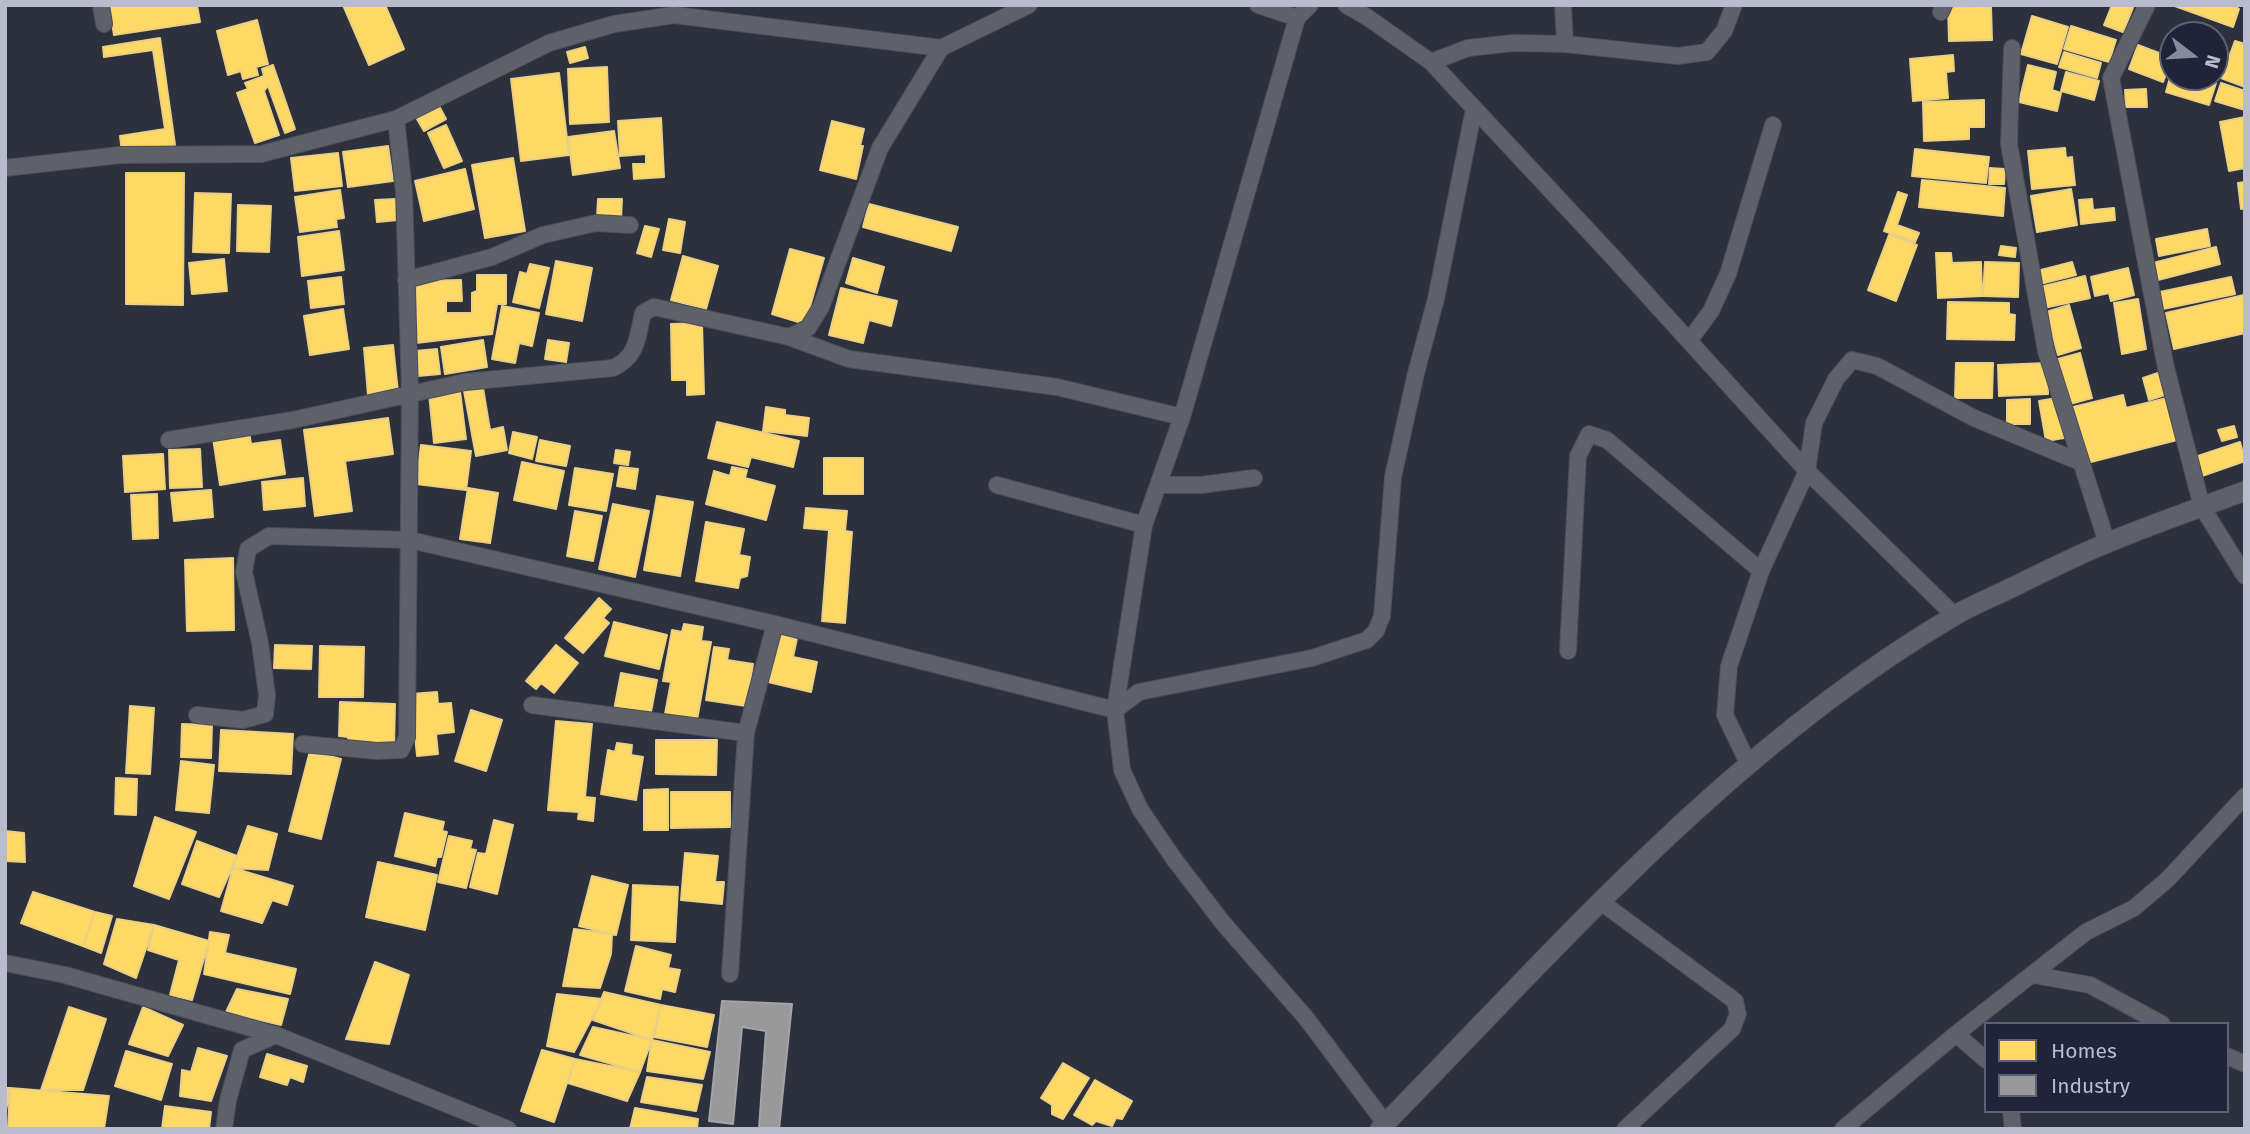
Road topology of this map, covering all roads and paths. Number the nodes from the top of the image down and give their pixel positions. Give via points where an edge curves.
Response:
1 (101, 5) edge
2 (1029, 5) edge
3 (1258, 5) edge
4 (1310, 5) edge
5 (1346, 5) edge
6 (1563, 5) edge
7 (1734, 5) edge
8 (2147, 5) edge
9 (677, 10) edge
10 (1297, 18) junction
11 (104, 24) dead end
12 (1565, 44) junction
13 (941, 48) junction
14 (2012, 48) dead end
15 (1431, 62) junction
16 (1474, 109) junction
17 (396, 119) junction
18 (1773, 125) dead end
19 (5, 168) edge
20 (631, 225) dead end
21 (406, 280) junction
22 (789, 337) junction
23 (1689, 341) junction
24 (410, 393) junction
25 (1182, 417) junction
26 (169, 440) dead end
27 (2080, 462) junction
28 (1807, 471) junction
29 (1254, 478) dead end
30 (997, 485) dead end
31 (1158, 485) junction
32 (2245, 491) edge
33 (2202, 507) junction
34 (1144, 525) junction
35 (410, 540) junction
36 (2107, 542) junction
37 (1761, 571) junction
38 (2245, 576) edge
39 (1955, 616) junction
40 (775, 624) junction
41 (1568, 650) dead end
42 (532, 705) dead end
43 (1115, 709) junction
44 (197, 715) dead end
45 (746, 733) junction
46 (303, 744) dead end
47 (1748, 763) junction
48 (2245, 796) edge
49 (1601, 902) junction
50 (5, 963) edge
51 (730, 974) dead end
52 (2034, 975) junction
53 (2158, 1022) edge
54 (1956, 1034) junction
55 (276, 1035) junction
56 (2229, 1057) edge
57 (1984, 1058) edge
58 (2245, 1065) edge
59 (1383, 1126) edge
60 (225, 1129) edge
61 (508, 1129) edge
62 (1625, 1129) edge
63 (1843, 1129) edge

1 - 11 street
2 - 13 street
3 - 10 street
4 - 10 street
5 - 15 street
6 - 12 street
7 - 12 street via 1724,31 1707,52 1678,56
8 - 33 street via 2111,78 2166,368
9 - 13 street
9 - 17 street via 549,43
10 - 25 street
12 - 15 street via 1468,48
13 - 22 street via 880,148 821,307 808,328
14 - 27 street via 2009,144 2046,351
15 - 16 street
16 - 23 street
16 - 43 street via 1436,299 1393,477 1382,616 1376,631 1367,640 1312,658 1139,692
17 - 19 street via 261,154 120,155
17 - 21 street via 404,191
18 - 23 street via 1728,274 1711,311
20 - 21 street via 596,223 543,235 492,257
21 - 24 street
22 - 24 street via 654,307 643,313 628,361 613,368 465,382
22 - 25 street via 849,359 1057,387
23 - 28 street
24 - 26 street via 293,420
24 - 35 street
25 - 31 street
27 - 28 street via 1974,418 1877,366 1852,360 1836,379 1814,423
27 - 36 street
28 - 37 street
28 - 39 street
29 - 31 street
30 - 34 street
31 - 34 street
32 - 33 street
33 - 36 street
33 - 38 street
34 - 43 street
35 - 40 street
35 - 44 street via 269,536 248,549 244,572 260,643 265,714 243,720
35 - 46 street via 407,737 401,750
36 - 39 street
37 - 41 street via 1607,440 1589,434 1578,456
37 - 47 street via 1729,666 1725,715
39 - 47 street via 1853,681
40 - 43 street
40 - 45 street
42 - 45 street
43 - 59 street via 1122,770 1140,809 1223,923 1306,1018
45 - 51 street
47 - 49 street
48 - 52 street via 2168,879 2134,908 2086,932
49 - 59 street
49 - 62 street via 1735,1001 1738,1014 1732,1029
50 - 55 street via 65,975
52 - 53 street via 2090,985
52 - 54 street
54 - 57 street
54 - 63 street
55 - 60 street via 242,1051
55 - 61 street
56 - 58 street

